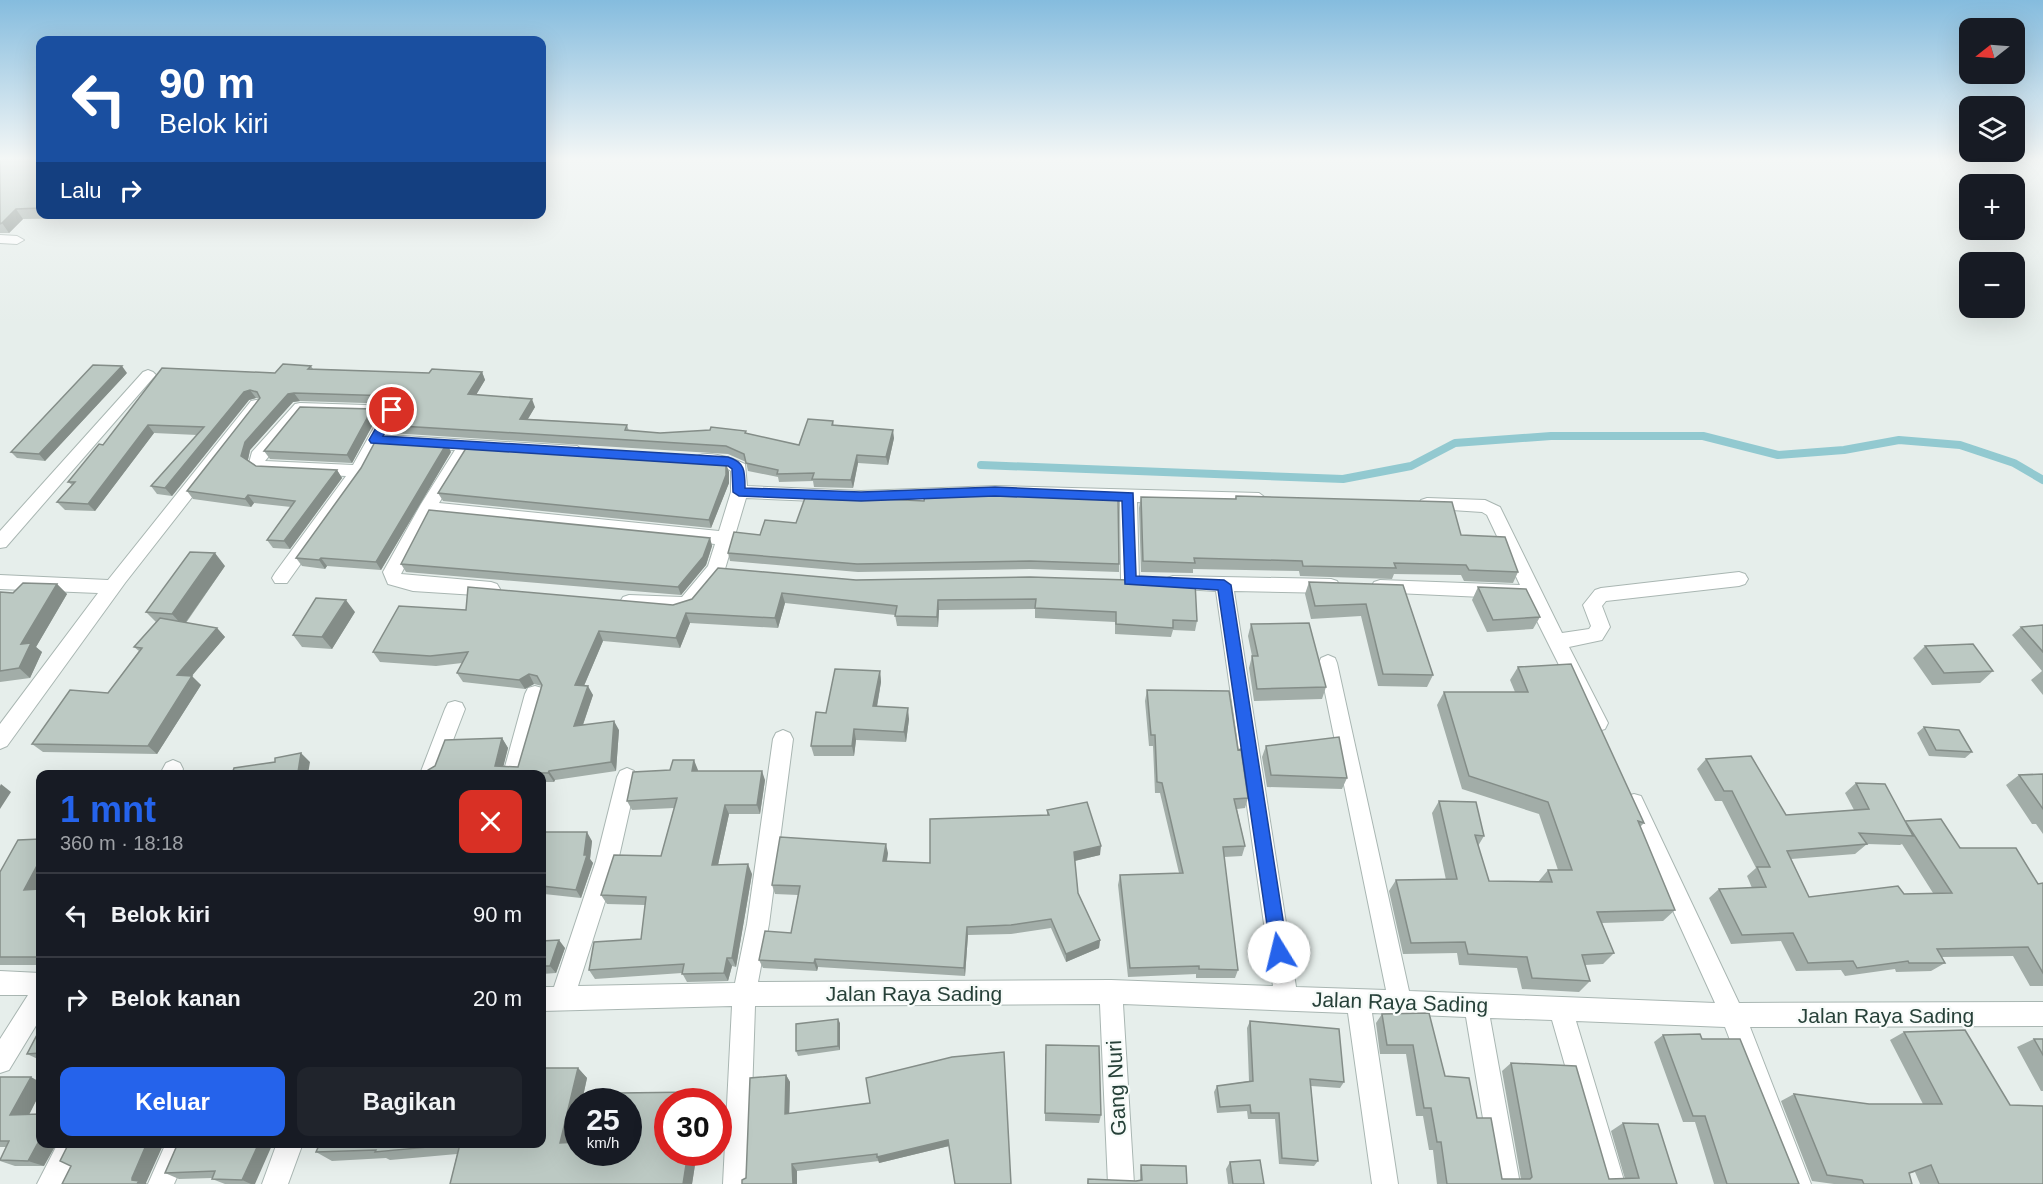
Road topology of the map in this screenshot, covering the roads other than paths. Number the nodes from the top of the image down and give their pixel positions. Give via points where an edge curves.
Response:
1 (0, 239) edge
2 (17, 240) dead end
3 (148, 375) dead end
4 (256, 405) edge
5 (375, 440) junction
6 (467, 445) junction
7 (598, 453) edge
8 (681, 459) edge
9 (358, 471) junction
10 (739, 492) junction
11 (1128, 496) junction
12 (1274, 500) edge
13 (1405, 503) edge
14 (427, 508) junction
15 (723, 538) junction
16 (0, 542) edge
17 (281, 578) dead end
18 (1739, 579) dead end
19 (1108, 580) edge
20 (1130, 580) junction
21 (0, 582) edge
22 (1224, 585) junction
23 (112, 587) junction
24 (514, 591) edge
25 (1532, 592) junction
26 (607, 600) edge
27 (1557, 641) junction
28 (1328, 663) dead end
29 (535, 694) dead end
30 (455, 709) dead end
31 (1604, 736) edge
32 (783, 739) dead end
33 (0, 740) edge
34 (432, 770) edge
35 (514, 770) edge
36 (627, 777) dead end
37 (1628, 789) edge
38 (0, 983) edge
39 (36, 984) edge
40 (1112, 992) junction
41 (744, 994) junction
42 (1286, 998) junction
43 (552, 999) edge
44 (1358, 1000) junction
45 (1400, 1002) junction
46 (36, 1004) edge
47 (1476, 1004) junction
48 (1560, 1007) junction
49 (2043, 1014) edge
50 (1731, 1015) junction
51 (0, 1061) edge
52 (69, 1148) edge
53 (177, 1148) edge
54 (288, 1148) edge
55 (50, 1184) edge
56 (161, 1184) edge
57 (275, 1184) edge
58 (736, 1184) edge
59 (1122, 1184) edge
60 (1385, 1184) edge
61 (1507, 1184) edge
62 (1612, 1184) edge
63 (1798, 1184) edge

1 - 2 street
3 - 16 street
4 - 23 street
5 - 6 street
5 - 9 street
5 - 9 street via 392,410 305,406 296,411 258,456 257,463
6 - 7 street
6 - 14 street
8 - 10 street via 735,464 739,468
9 - 17 street
10 - 11 street via 861,497 995,492
10 - 15 street
11 - 12 street
11 - 20 street
13 - 25 street via 1476,505 1494,511
14 - 15 street
14 - 24 street via 392,572 396,580
15 - 26 street via 724,570 684,604
18 - 27 street via 1601,595 1592,605 1600,627 1595,635
19 - 20 street
20 - 22 street
21 - 23 street
22 - 25 street
22 - 42 street
23 - 33 street
25 - 27 street
27 - 31 street
28 - 45 street
29 - 35 street
30 - 34 street
32 - 41 street via 758,924
36 - 43 street via 607,861
37 - 50 street
38 - 39 street
40 - 41 street, Jalan Raya Sading
40 - 42 street, Jalan Raya Sading
40 - 59 street, Gang Nuri
41 - 43 street, Jalan Raya Sading
41 - 58 street
42 - 44 street, Jalan Raya Sading
44 - 45 street, Jalan Raya Sading
44 - 60 street
45 - 47 street, Jalan Raya Sading
46 - 51 street
47 - 48 street, Jalan Raya Sading
47 - 61 street
48 - 50 street, Jalan Raya Sading
48 - 62 street
49 - 50 street, Jalan Raya Sading
50 - 63 street via 1784,1140
52 - 55 street
53 - 56 street
54 - 57 street

